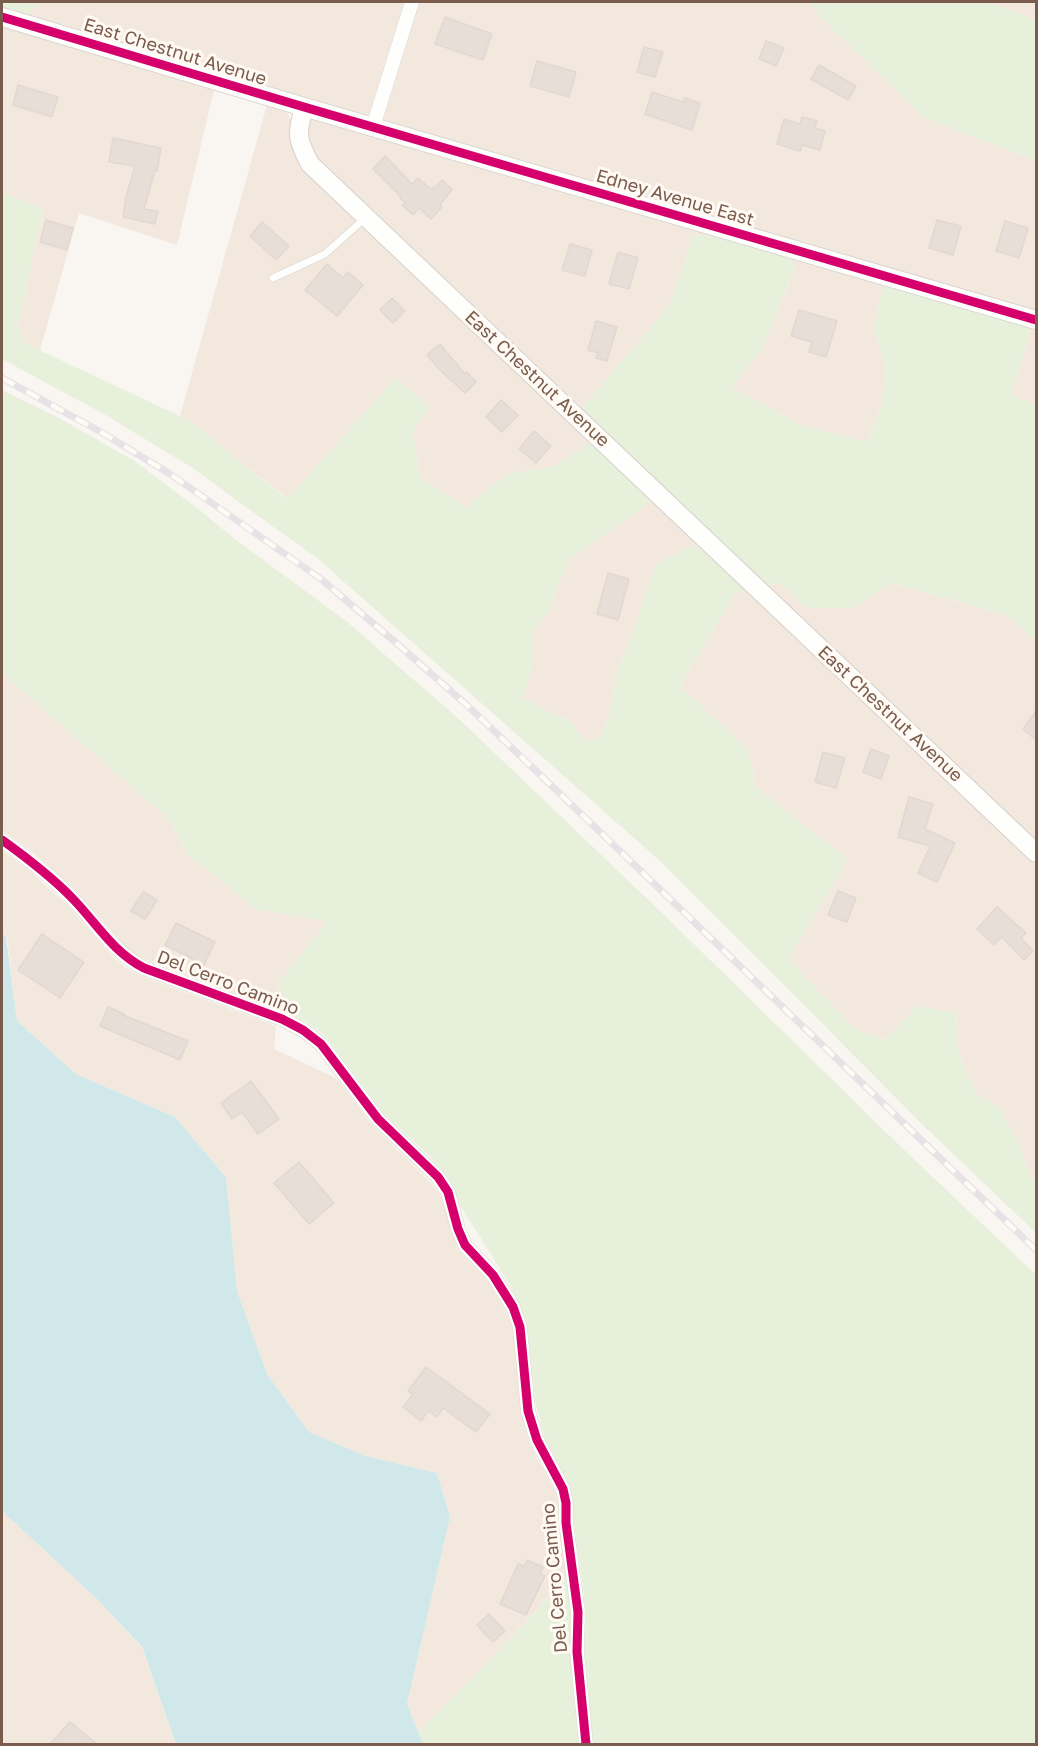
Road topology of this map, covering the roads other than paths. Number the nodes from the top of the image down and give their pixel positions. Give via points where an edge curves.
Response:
1 (412, 2) edge
2 (2, 17) edge
3 (304, 108) junction
4 (373, 127) junction
5 (366, 217) junction
6 (273, 278) dead end
7 (1036, 320) edge
8 (2, 840) edge
9 (1036, 853) edge
10 (586, 1744) edge

1 - 4 street
2 - 3 street, East Chestnut Avenue
3 - 4 street, Edney Avenue East
3 - 5 street, East Chestnut Avenue via 299,143 310,164
4 - 7 street, Edney Avenue East
5 - 6 lane via 325,254
5 - 9 street, East Chestnut Avenue
8 - 10 street, Del Cerro Camino via 74,899 129,960 282,1019 321,1044 378,1119 448,1192 465,1245 493,1275 513,1307 520,1327 528,1411 537,1440 563,1489 578,1612

